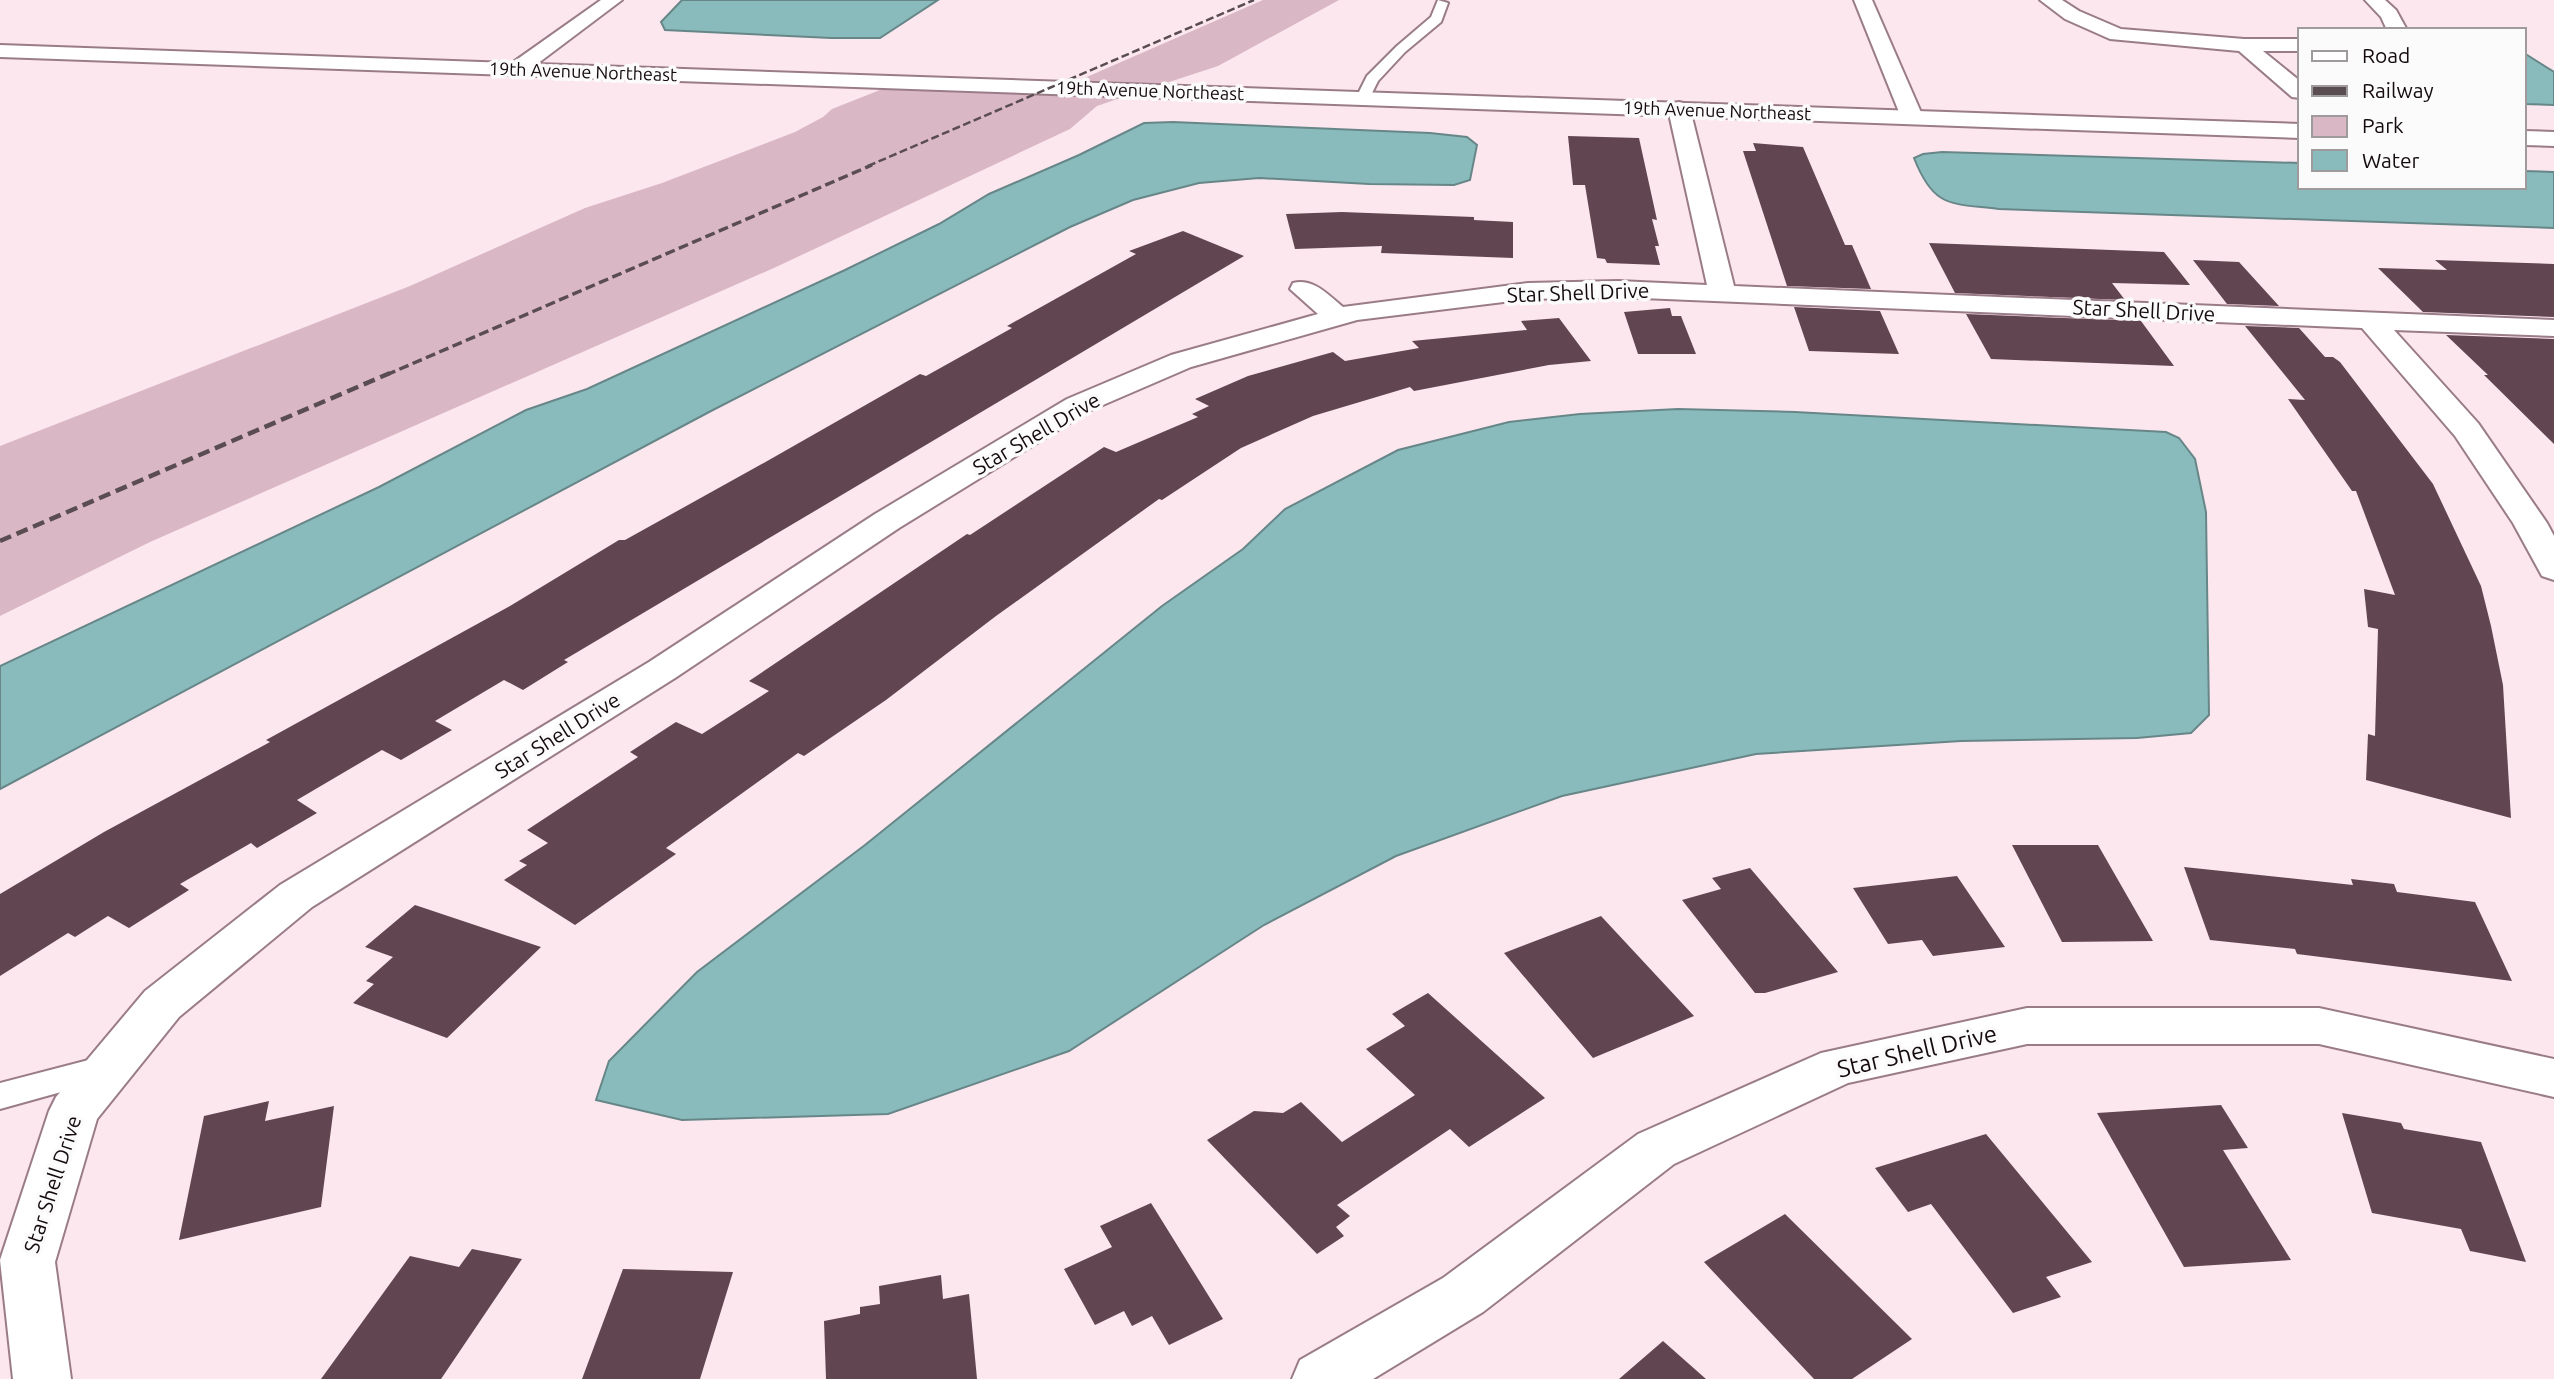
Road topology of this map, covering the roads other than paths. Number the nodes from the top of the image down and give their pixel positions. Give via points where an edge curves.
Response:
1 (613, 0) edge
2 (1863, 0) edge
3 (2049, 0) edge
4 (2374, 0) edge
5 (1442, 3) dead end
6 (2397, 28) edge
7 (2244, 45) junction
8 (2298, 45) edge
9 (0, 51) edge
10 (519, 68) junction
11 (2298, 90) edge
12 (1363, 98) junction
13 (1679, 109) junction
14 (1912, 117) junction
15 (2298, 131) edge
16 (2526, 138) edge
17 (2554, 139) edge
18 (1303, 289) dead end
19 (1722, 291) junction
20 (1338, 316) junction
21 (2370, 320) junction
22 (2554, 328) edge
23 (2554, 569) edge
24 (111, 1066) junction
25 (2554, 1079) edge
26 (0, 1096) edge
27 (42, 1379) edge
28 (1321, 1379) edge

1 - 10 street
2 - 14 street
3 - 7 street via 2117,35
4 - 6 street
5 - 12 lane via 1437,19 1372,79
7 - 8 street
7 - 11 street
9 - 10 street, 19th Avenue Northeast
10 - 12 street, 19th Avenue Northeast
12 - 13 street, 19th Avenue Northeast
13 - 14 street, 19th Avenue Northeast
13 - 19 street
14 - 15 street, 19th Avenue Northeast
16 - 17 street
18 - 20 street
19 - 20 street, Star Shell Drive via 1528,291
19 - 21 street, Star Shell Drive
20 - 24 street, Star Shell Drive via 1181,361 1078,405 911,506 662,670 296,897 162,1004
21 - 22 street, Star Shell Drive
21 - 23 street via 2467,430 2530,523
24 - 26 lane
24 - 27 street, Star Shell Drive via 74,1111 27,1262
25 - 28 street, Star Shell Drive via 2319,1026 2027,1026 1838,1066 1656,1149 1463,1295

